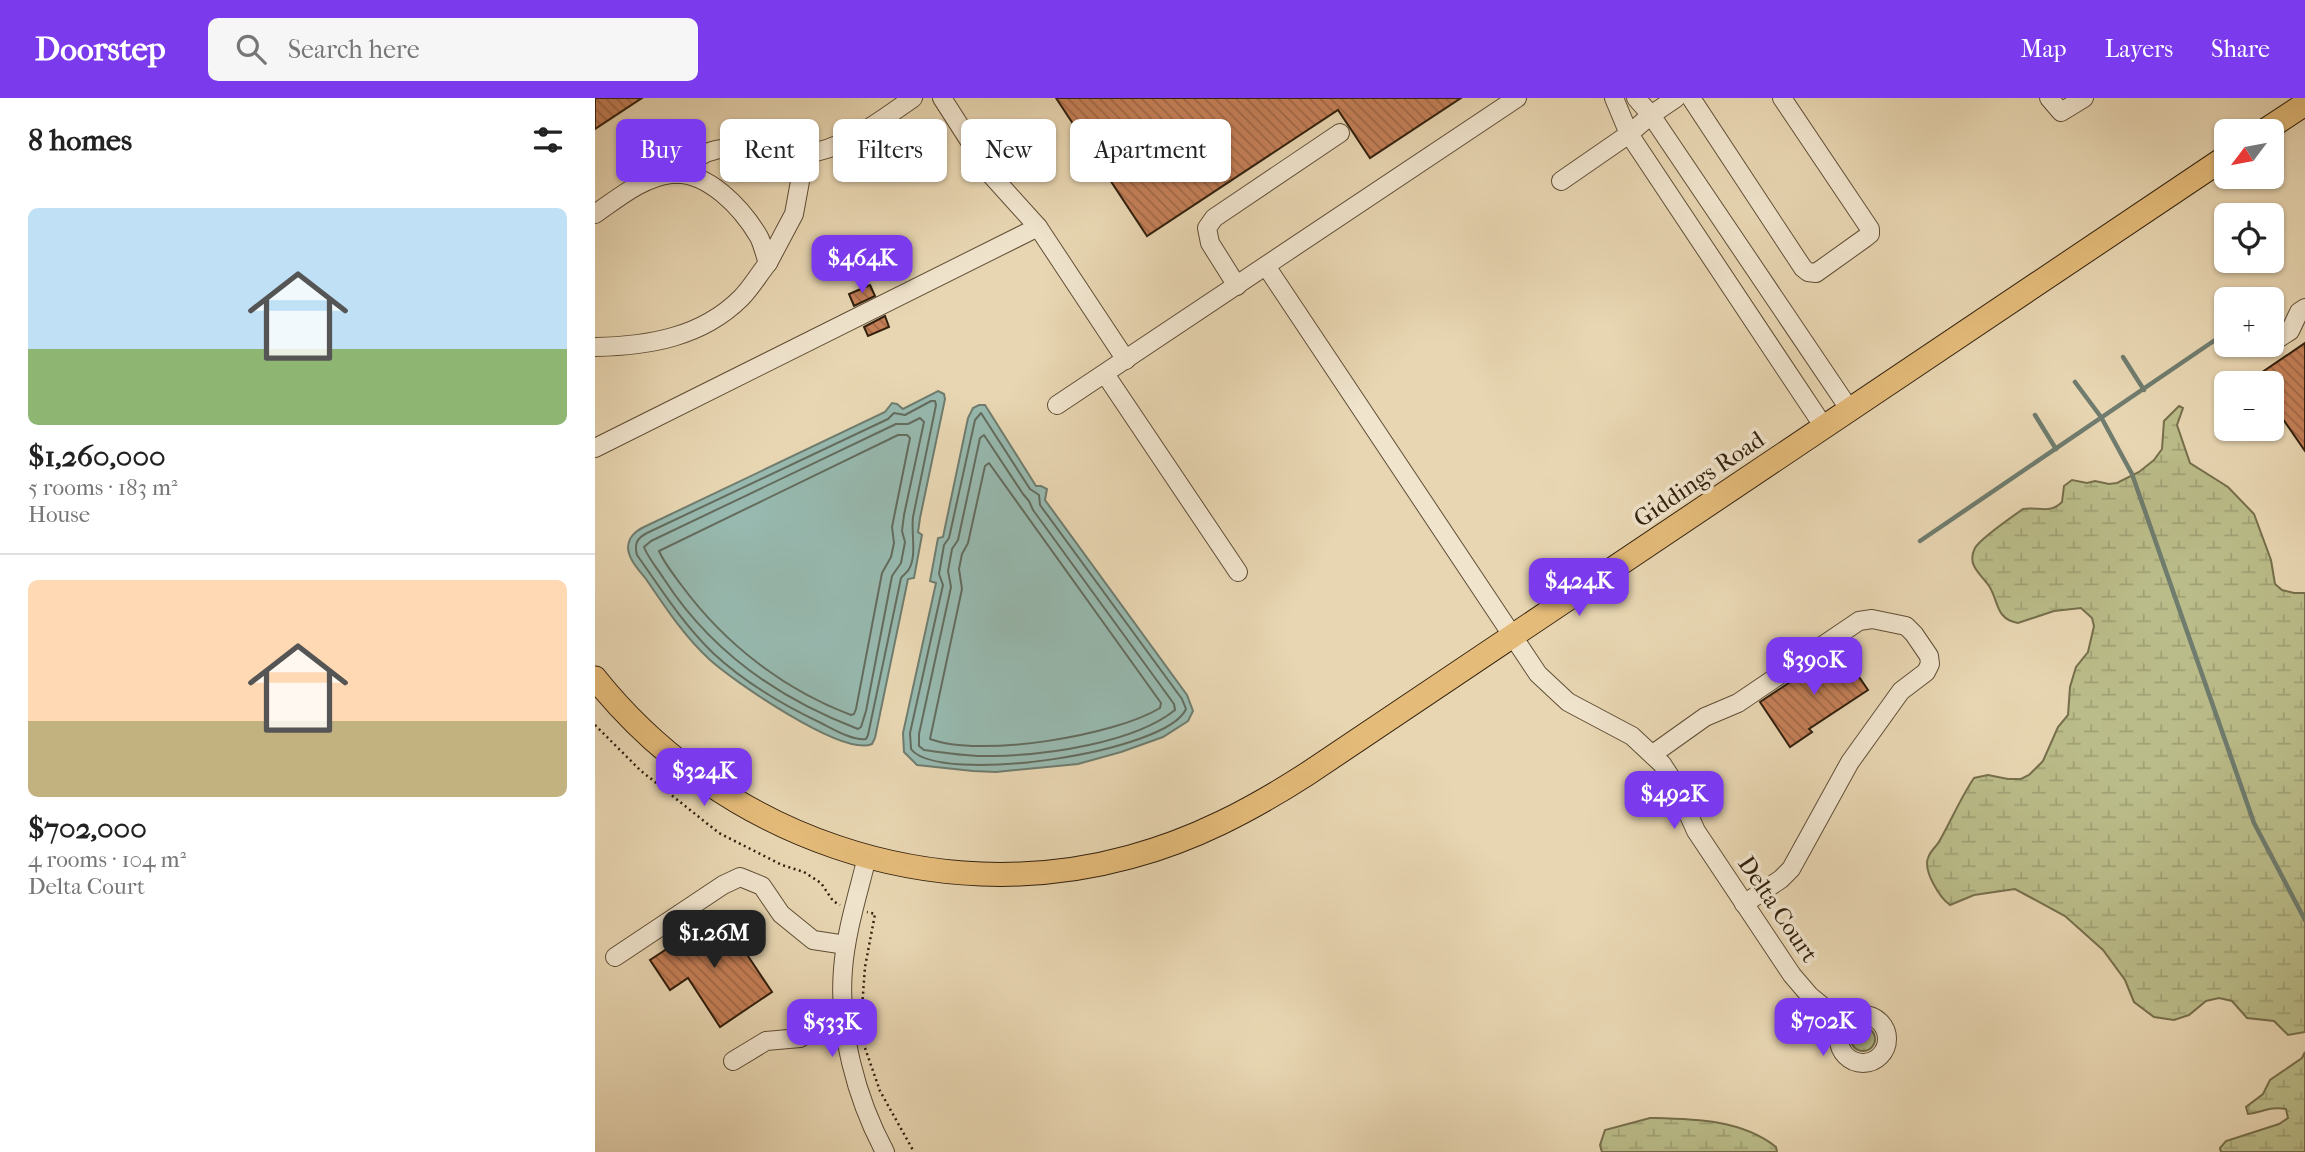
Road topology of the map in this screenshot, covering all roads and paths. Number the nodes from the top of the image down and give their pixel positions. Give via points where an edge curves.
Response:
1 (913, 98) edge
2 (942, 98) edge
3 (1517, 98) edge
4 (1614, 98) edge
5 (1636, 98) edge
6 (1676, 98) edge
7 (1691, 98) edge
8 (1782, 98) edge
9 (2049, 98) edge
10 (2084, 98) edge
11 (2305, 104) edge
12 (1651, 115) junction
13 (2282, 119) edge
14 (1340, 133) dead end
15 (1629, 134) junction
16 (819, 150) edge
17 (2214, 165) edge
18 (1561, 181) dead end
19 (648, 182) edge
20 (705, 182) edge
21 (800, 182) edge
22 (595, 214) edge
23 (1038, 227) junction
24 (768, 263) junction
25 (1266, 266) junction
26 (1237, 286) junction
27 (2305, 308) edge
28 (2284, 335) edge
29 (595, 347) edge
30 (1126, 360) junction
31 (1104, 374) junction
32 (1057, 405) dead end
33 (1850, 410) junction
34 (1824, 427) junction
35 (595, 448) edge
36 (1237, 572) dead end
37 (1512, 637) junction
38 (595, 678) edge
39 (1653, 754) junction
40 (867, 857) junction
41 (1744, 904) junction
42 (846, 944) junction
43 (615, 957) dead end
44 (844, 1010) junction
45 (1844, 1024) dead end
46 (733, 1061) dead end
47 (885, 1152) edge

1 - 16 street via 862,132
2 - 23 street via 992,176
3 - 25 street
4 - 15 street
5 - 12 street
6 - 12 street
7 - 8 street via 1803,268 1816,273 1870,234 1870,229
9 - 10 street via 2061,112
11 - 13 main road
12 - 15 street
12 - 33 street
14 - 26 street via 1214,218 1207,228 1210,243
15 - 18 street
15 - 34 street
17 - 33 main road, Giddings Road
19 - 22 street
20 - 24 street via 730,201 760,239
21 - 24 street via 794,214
23 - 30 street
23 - 35 street
24 - 29 street via 742,297 694,331 642,345
25 - 26 street
25 - 37 street, Delta Court
26 - 30 street
27 - 28 street
30 - 31 street
31 - 32 street
31 - 36 street
33 - 34 main road, Giddings Road
34 - 37 main road, Giddings Road
37 - 39 street, Delta Court via 1558,694 1622,730
37 - 40 main road, Giddings Road via 1275,795 1163,848 1090,866 1006,875 931,870
38 - 40 main road, Giddings Road via 657,744 714,788 796,833
39 - 41 street, Delta Court
39 - 41 street via 1859,621 1906,626 1929,656 1929,668 1901,691 1846,769 1791,869
40 - 42 street
41 - 45 street, Delta Court via 1801,986
42 - 43 street via 813,940 781,914 762,886 740,877
42 - 44 street
44 - 46 street via 800,1038 766,1041
44 - 47 street via 859,1089

